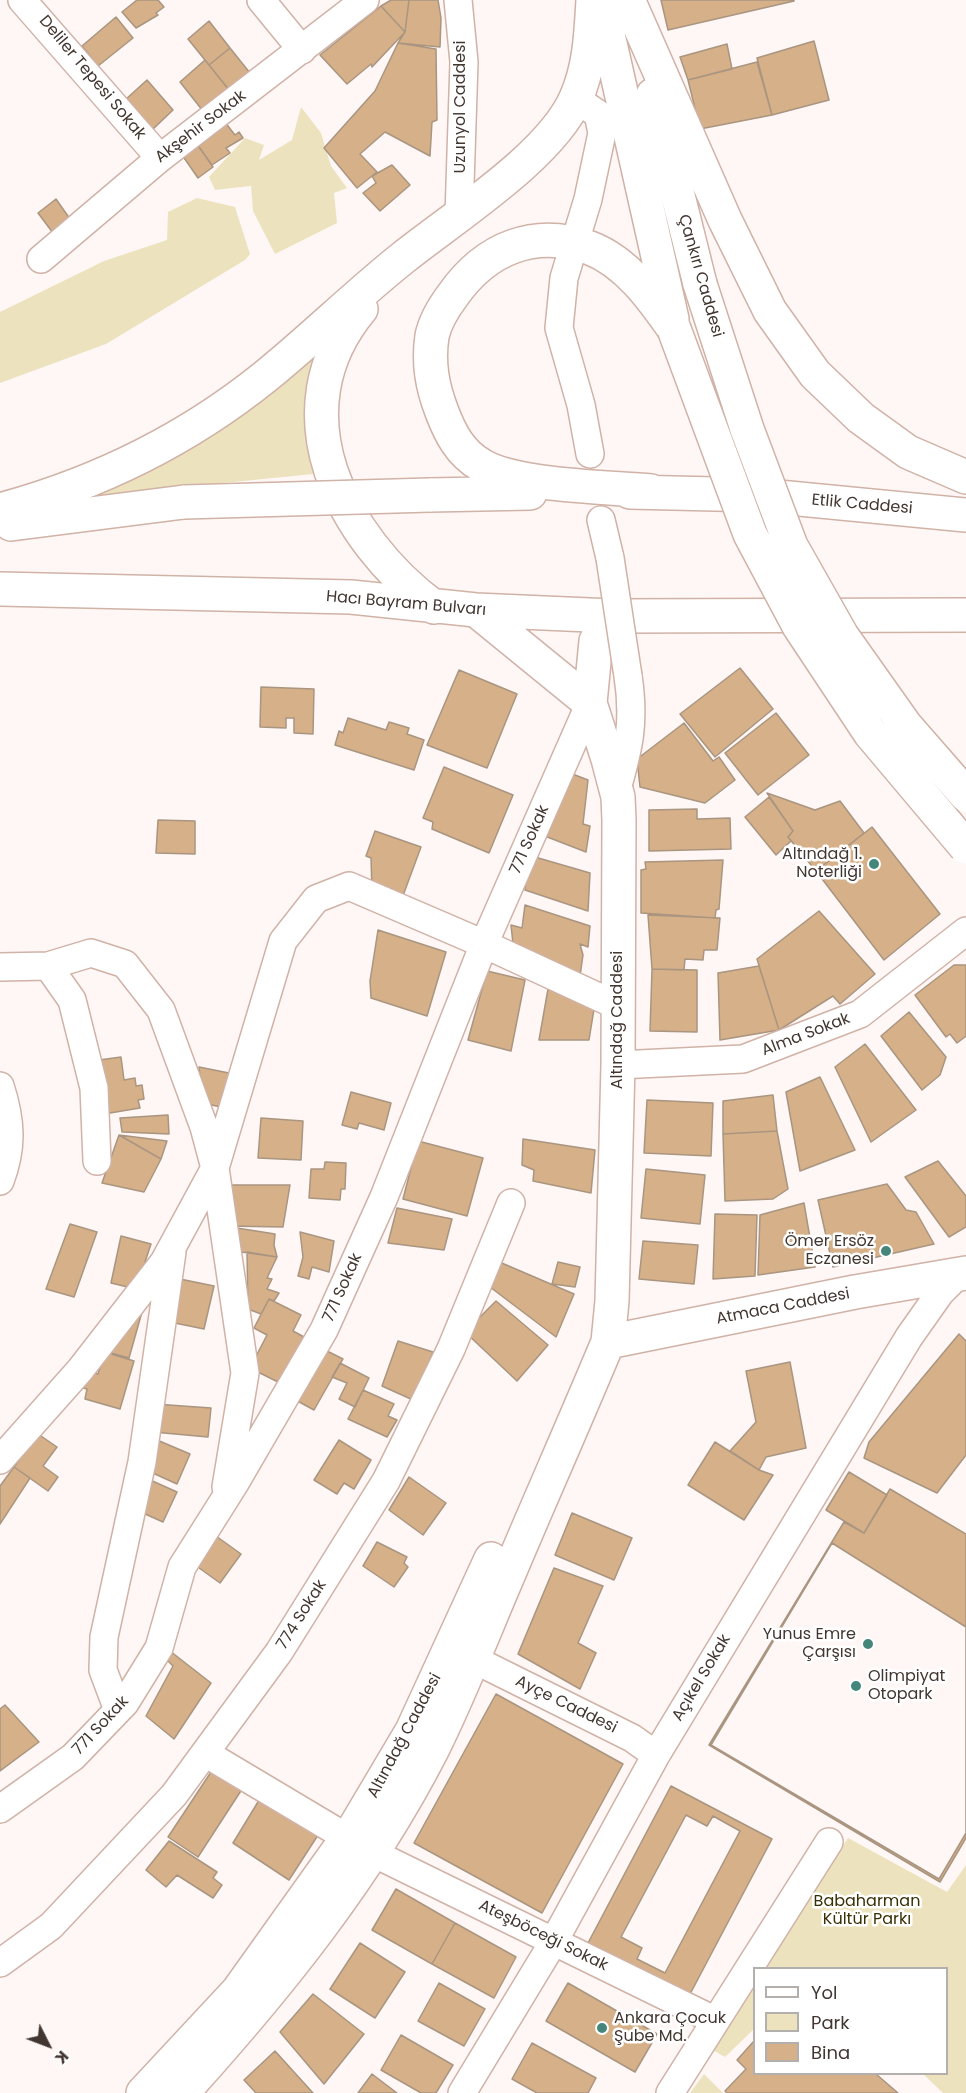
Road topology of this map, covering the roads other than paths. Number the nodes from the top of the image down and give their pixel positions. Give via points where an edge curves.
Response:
1 (22, 0) edge
2 (261, 0) edge
3 (365, 0) edge
4 (458, 0) edge
5 (593, 0) edge
6 (620, 1) edge
7 (302, 50) junction
8 (576, 99) junction
9 (160, 158) junction
10 (459, 215) junction
11 (574, 244) junction
12 (402, 259) junction
13 (41, 260) dead end
14 (674, 329) junction
15 (590, 454) dead end
16 (966, 477) edge
17 (651, 491) junction
18 (0, 510) edge
19 (966, 515) edge
20 (601, 520) dead end
21 (0, 525) edge
22 (0, 589) edge
23 (434, 607) junction
24 (476, 610) junction
25 (966, 615) edge
26 (612, 616) junction
27 (590, 703) junction
28 (616, 792) junction
29 (966, 795) edge
30 (966, 848) edge
31 (966, 931) edge
32 (484, 944) junction
33 (48, 966) junction
34 (0, 967) edge
35 (618, 1006) junction
36 (618, 1065) junction
37 (0, 1086) edge
38 (97, 1161) dead end
39 (215, 1168) junction
40 (0, 1181) edge
41 (511, 1203) dead end
42 (174, 1244) junction
43 (964, 1272) edge
44 (608, 1342) junction
45 (0, 1460) edge
46 (224, 1502) junction
47 (473, 1659) junction
48 (118, 1710) junction
49 (205, 1753) junction
50 (656, 1755) junction
51 (0, 1809) edge
52 (829, 1842) dead end
53 (359, 1845) junction
54 (554, 1941) junction
55 (0, 1963) edge
56 (714, 2020) junction
57 (143, 2093) edge
58 (182, 2093) edge
59 (462, 2093) edge
60 (670, 2093) edge

1 - 9 street, Deliler Tepesi Sokak
2 - 7 street
3 - 7 street, Akşehir Sokak
4 - 10 street, Uzunyol Caddesi via 464,62
5 - 8 main road via 590,52
6 - 14 main road, Çankırı Caddesi
6 - 16 main road via 770,311 815,374 861,418 908,452
6 - 29 main road, Çankırı Caddesi, bridge via 700,284 747,429 791,546 842,636 905,725
7 - 9 street, Akşehir Sokak
8 - 10 main road via 541,148
8 - 11 street via 598,114 602,134
9 - 13 street, Akşehir Sokak
10 - 12 main road
11 - 14 main road via 592,249 622,268 649,293
11 - 15 street via 564,278 559,328
11 - 17 main road via 531,240 507,246 464,279 432,334 430,365 434,391 459,447 480,465 505,477
12 - 18 main road via 266,377 203,421 147,455 39,500
12 - 23 main road via 347,325 332,356 321,401 321,439 330,476 376,554 407,587
14 - 30 main road, Çankırı Caddesi, bridge via 750,534 799,626 870,733
17 - 19 main road, Etlik Caddesi via 758,495
17 - 21 main road, bridge via 184,502
20 - 28 street, bridge via 632,701 631,741
22 - 23 main road, Hacı Bayram Bulvarı via 351,597
23 - 24 main road, Hacı Bayram Bulvarı
24 - 26 main road, Hacı Bayram Bulvarı
24 - 27 main road
25 - 26 main road, Hacı Bayram Bulvarı
26 - 27 main road, Altındağ Caddesi via 596,641
27 - 28 main road, Altındağ Caddesi
27 - 32 street, 771 Sokak
28 - 35 main road, Altındağ Caddesi via 620,841
31 - 36 street, Alma Sokak via 860,1014 743,1059
32 - 35 street
32 - 39 street via 349,886 316,899 283,941
32 - 46 street, 771 Sokak via 384,1197 324,1330
33 - 34 street
33 - 38 street via 72,1000 94,1088
33 - 39 street via 91,953 125,964 161,1010
35 - 36 main road, Altındağ Caddesi
36 - 44 main road, Altındağ Caddesi
37 - 40 street via 9,1115 8,1160
39 - 42 street
39 - 46 street via 245,1373
41 - 49 street, 774 Sokak via 451,1349 386,1481 279,1652
42 - 45 street via 80,1370
42 - 48 street via 142,1462 104,1637 103,1670
43 - 44 main road, Atmaca Caddesi
43 - 50 street, Açıkel Sokak via 940,1293 909,1336
44 - 47 main road, Altındağ Caddesi
44 - 53 main road, Altındağ Caddesi via 575,1384 555,1418
46 - 48 street, 771 Sokak via 182,1567 159,1648
47 - 50 street, Ayçe Caddesi via 632,1738
47 - 53 main road, Altındağ Caddesi via 432,1750
48 - 51 street, 771 Sokak via 74,1757
49 - 53 street, Ateşböceği Sokak
49 - 55 street, 774 Sokak via 174,1795 51,1926
50 - 54 street, Açıkel Sokak
52 - 56 street
53 - 54 street, Ateşböceği Sokak
53 - 57 main road, Altındağ Caddesi via 238,1991
53 - 58 main road, Altındağ Caddesi via 335,1909 289,1970
54 - 56 street, Ateşböceği Sokak
54 - 59 street, Açıkel Sokak
56 - 60 street

